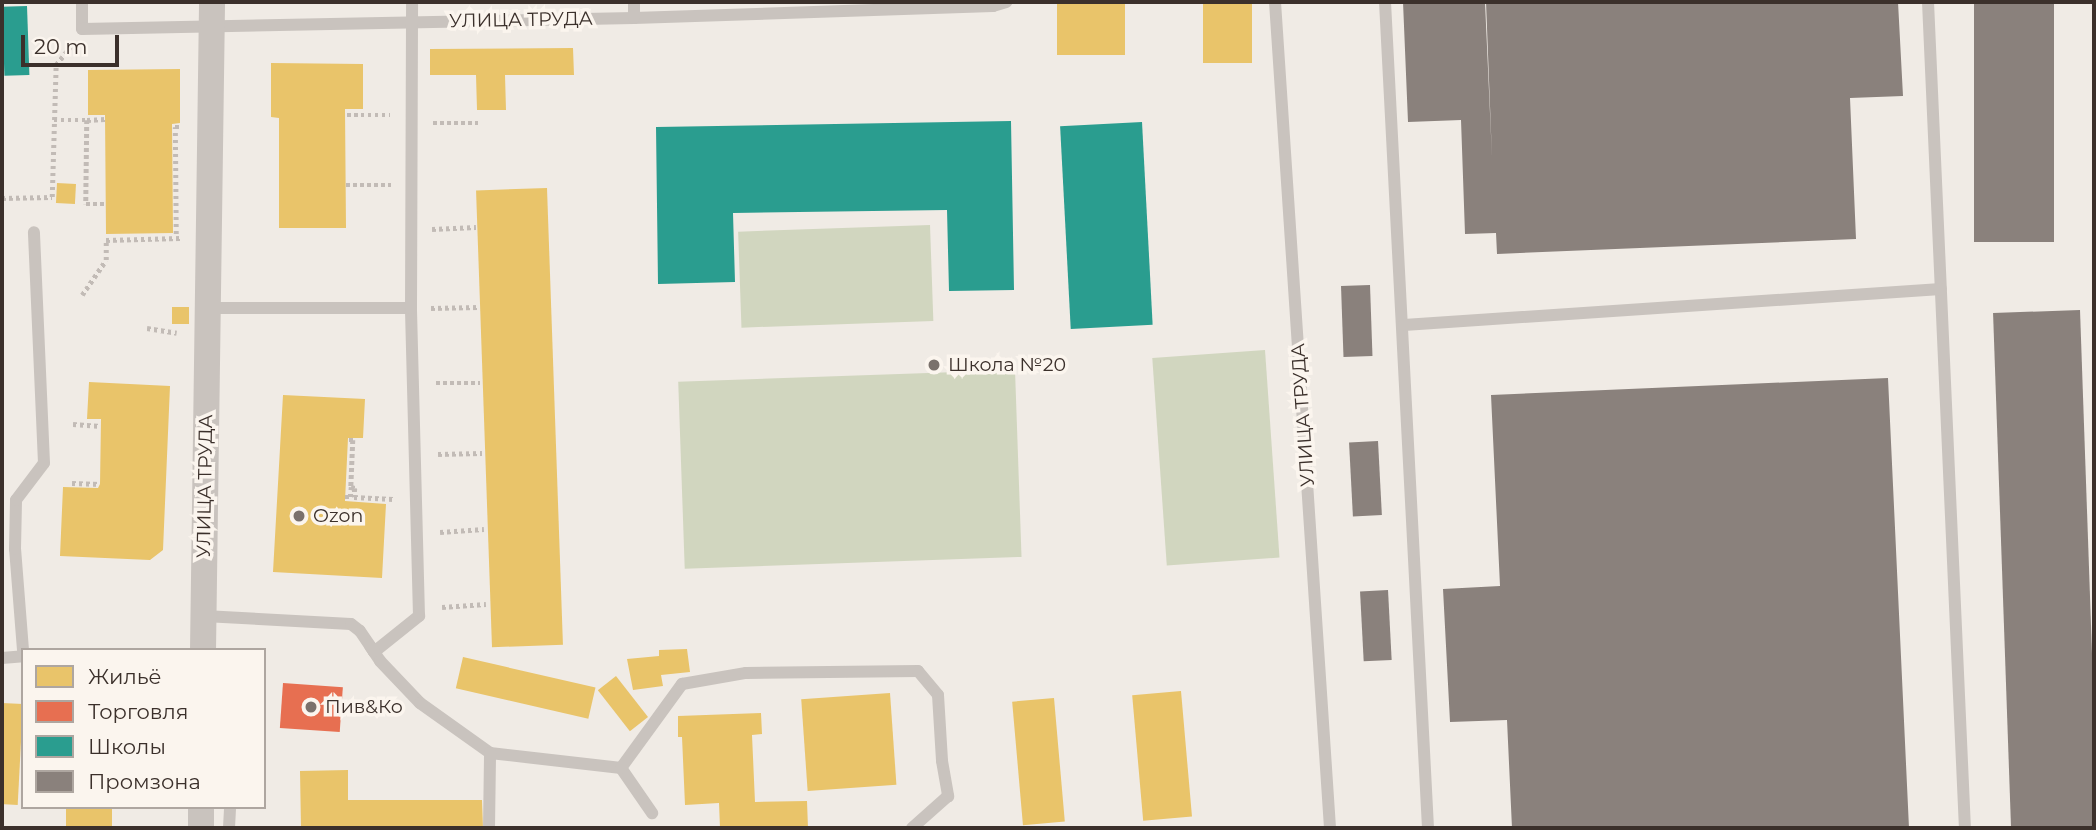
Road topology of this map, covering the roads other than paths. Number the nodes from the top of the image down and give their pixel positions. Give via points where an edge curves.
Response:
1 (82, 2) edge
2 (212, 2) edge
3 (411, 2) edge
4 (634, 2) edge
5 (1275, 2) edge
6 (1385, 2) edge
7 (1928, 2) edge
8 (1002, 3) edge
9 (634, 18) junction
10 (412, 23) junction
11 (211, 29) junction
12 (34, 233) dead end
13 (1941, 289) junction
14 (208, 308) junction
15 (411, 308) junction
16 (1404, 325) junction
17 (8, 549) edge
18 (204, 616) junction
19 (360, 631) junction
20 (23, 648) edge
21 (203, 648) edge
22 (21, 656) edge
23 (2, 658) edge
24 (490, 753) junction
25 (621, 768) junction
26 (201, 809) edge
27 (230, 809) edge
28 (652, 813) dead end
29 (201, 828) edge
30 (229, 828) edge
31 (489, 828) edge
32 (912, 828) edge
33 (1330, 828) edge
34 (1428, 828) edge
35 (1965, 828) edge

1 - 11 lane, УЛИЦА ТРУДА via 82,29
2 - 11 street, УЛИЦА ТРУДА
3 - 10 lane
4 - 9 lane
5 - 33 lane, УЛИЦА ТРУДА
6 - 16 lane
7 - 13 lane
8 - 9 lane, УЛИЦА ТРУДА
9 - 10 lane, УЛИЦА ТРУДА
10 - 11 lane, УЛИЦА ТРУДА
10 - 15 lane
11 - 14 street, УЛИЦА ТРУДА
12 - 17 lane via 44,463 16,500
13 - 16 lane
13 - 35 lane
14 - 15 lane
14 - 18 street, УЛИЦА ТРУДА
15 - 19 lane via 419,616 374,652
16 - 34 lane
17 - 20 lane
18 - 19 lane via 351,624
18 - 21 street, УЛИЦА ТРУДА
19 - 24 lane via 380,662 420,703
22 - 23 lane
24 - 25 lane
24 - 31 lane
25 - 28 lane
25 - 32 lane via 682,684 746,673 918,671 938,695 948,796
26 - 29 street
27 - 30 lane

